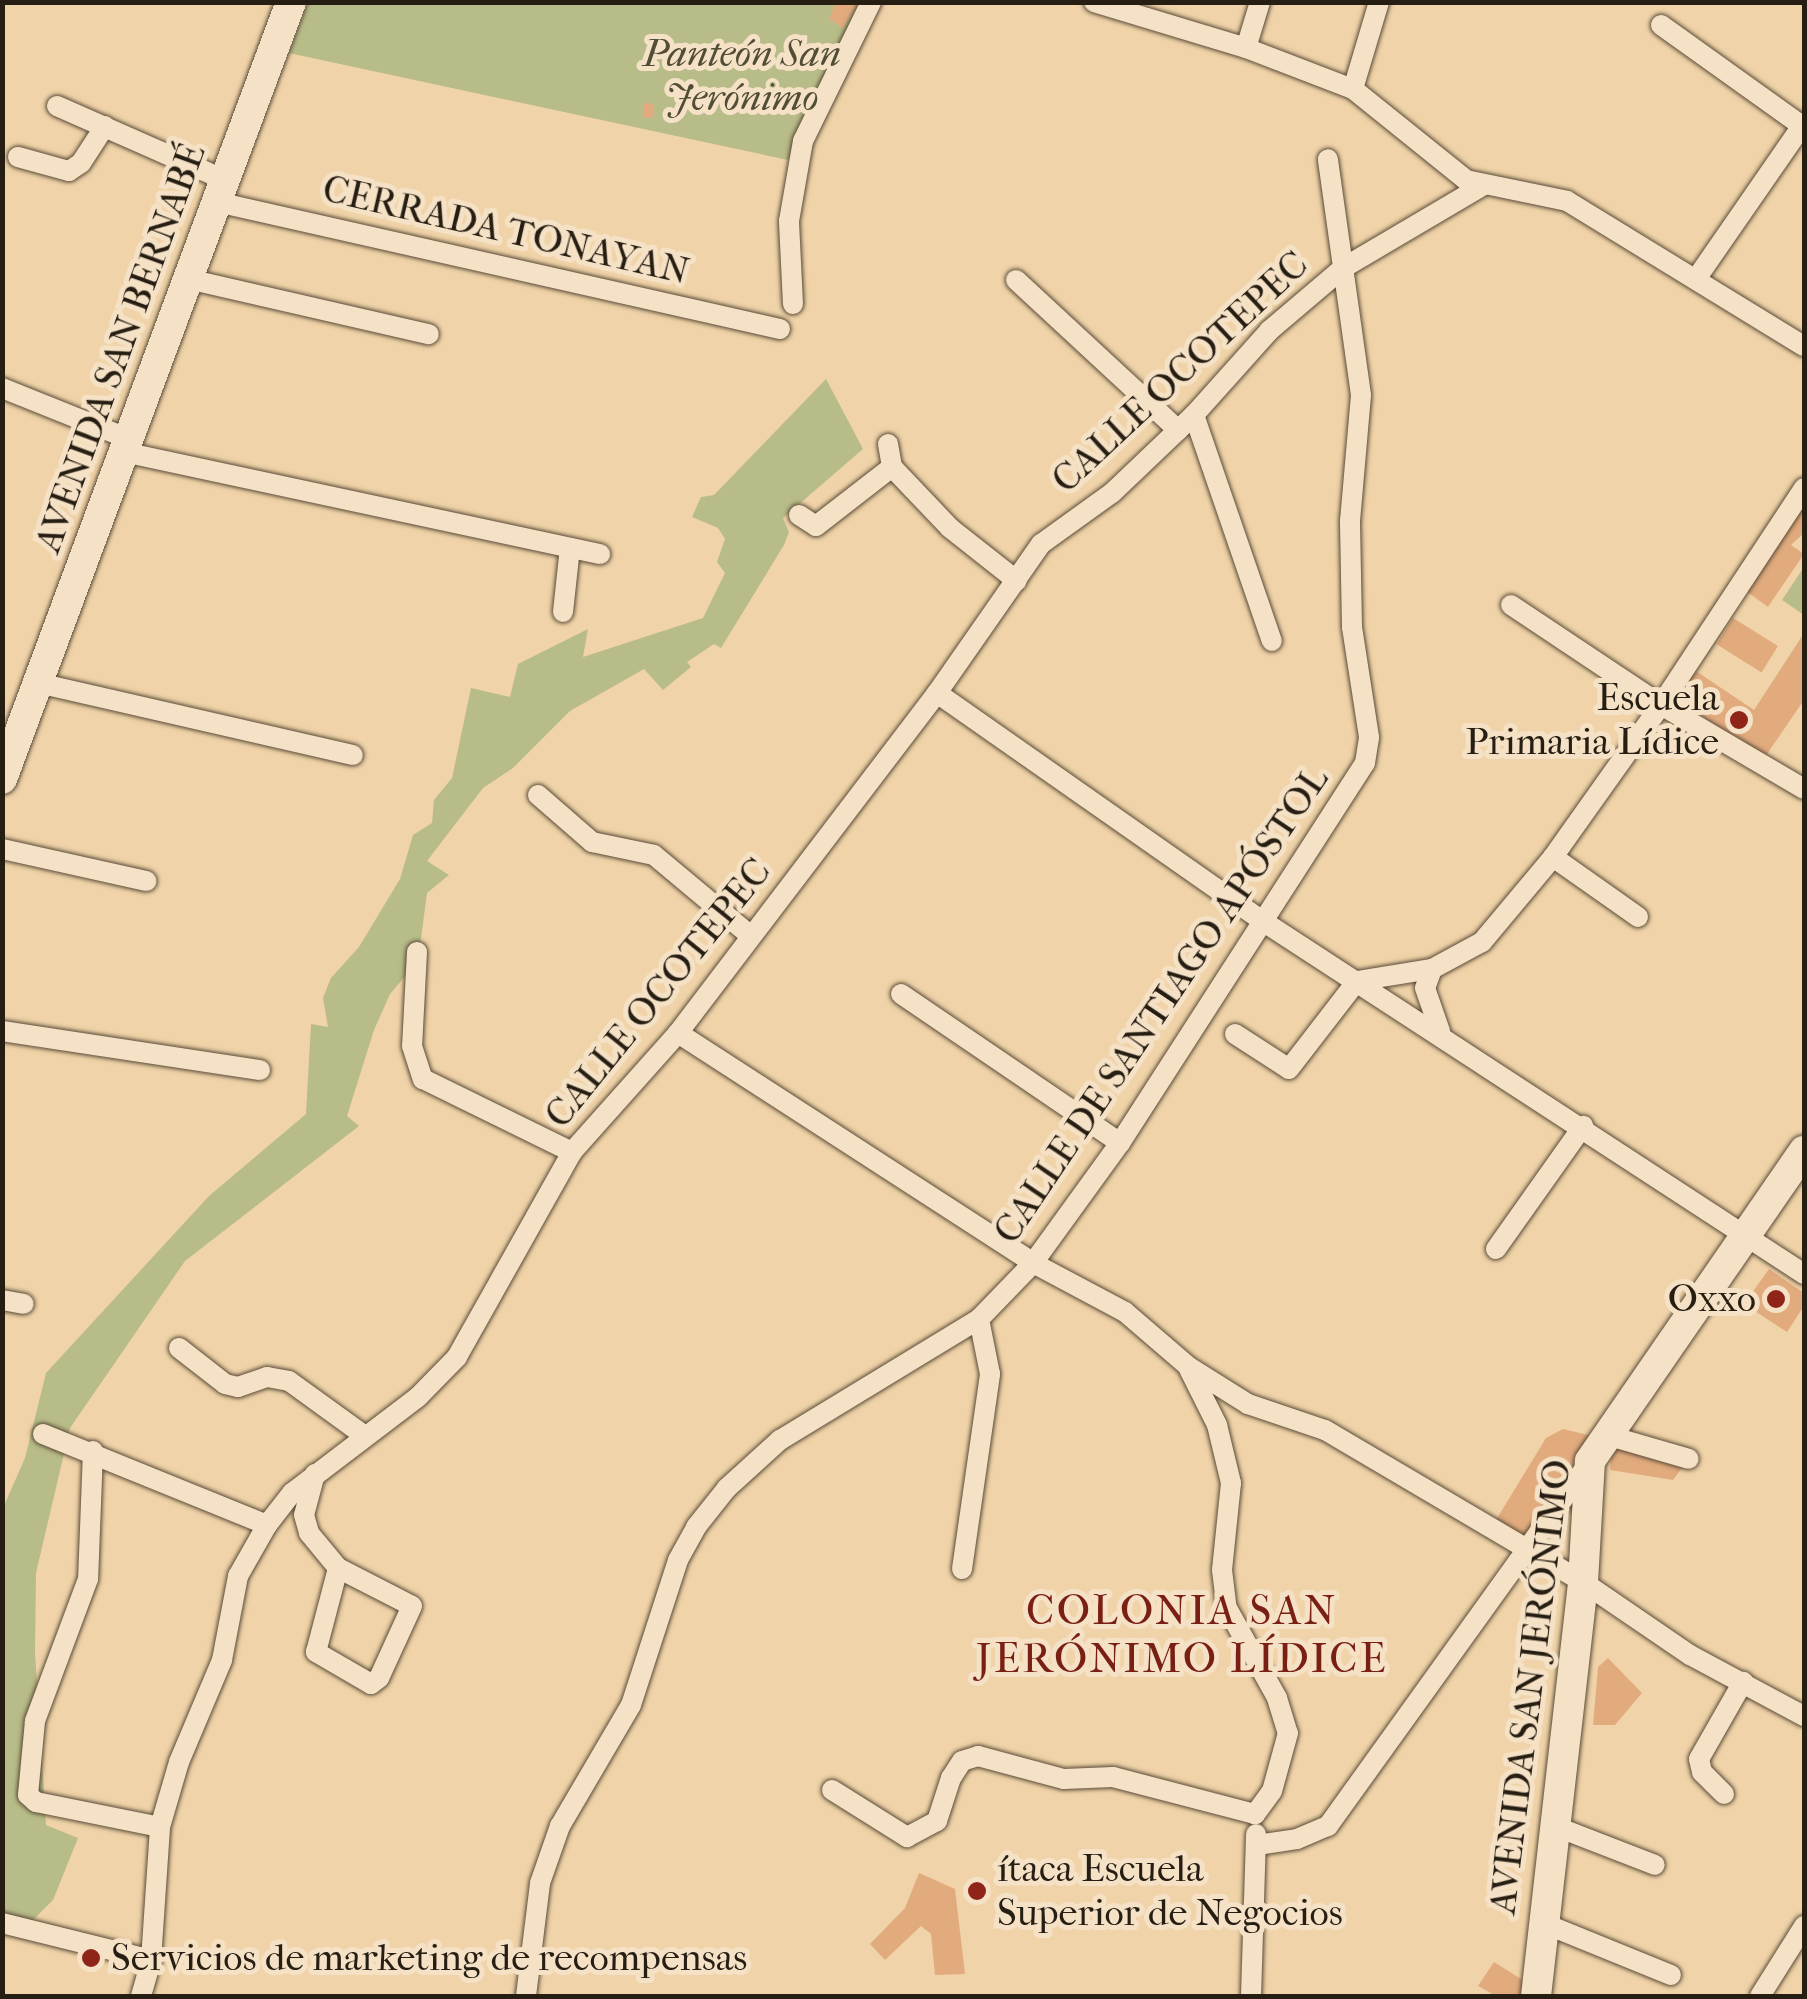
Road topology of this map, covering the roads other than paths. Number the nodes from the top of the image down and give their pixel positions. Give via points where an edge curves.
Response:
1 (291, 2) edge
2 (871, 2) edge
3 (1094, 2) edge
4 (1260, 2) edge
5 (1378, 2) edge
6 (1661, 26) dead end
7 (1246, 48) junction
8 (1353, 89) junction
9 (58, 106) dead end
10 (1803, 124) edge
11 (105, 126) junction
12 (18, 157) dead end
13 (1328, 159) dead end
14 (1482, 186) junction
15 (221, 191) junction
16 (1343, 268) junction
17 (188, 279) junction
18 (1696, 279) junction
19 (1016, 280) dead end
20 (793, 304) dead end
21 (780, 328) dead end
22 (430, 334) dead end
23 (1804, 346) edge
24 (2, 388) edge
25 (1194, 415) junction
26 (1178, 430) junction
27 (888, 444) dead end
28 (126, 446) junction
29 (892, 467) junction
30 (1804, 488) edge
31 (799, 514) dead end
32 (570, 548) junction
33 (600, 554) dead end
34 (1017, 582) junction
35 (1512, 605) dead end
36 (562, 612) dead end
37 (1272, 641) dead end
38 (38, 683) junction
39 (937, 693) junction
40 (1661, 705) junction
41 (13, 718) edge
42 (353, 755) dead end
43 (2, 778) edge
44 (1804, 790) edge
45 (538, 794) dead end
46 (2, 849) edge
47 (1553, 857) junction
48 (146, 881) dead end
49 (1638, 917) dead end
50 (1261, 920) junction
51 (751, 936) junction
52 (417, 952) dead end
53 (1432, 969) junction
54 (1357, 981) junction
55 (901, 994) dead end
56 (2, 1031) edge
57 (1441, 1032) junction
58 (678, 1033) junction
59 (1235, 1034) dead end
60 (260, 1070) dead end
61 (1584, 1126) junction
62 (1120, 1143) junction
63 (1804, 1151) edge
64 (572, 1152) junction
65 (1747, 1234) junction
66 (1496, 1249) dead end
67 (1033, 1263) junction
68 (1804, 1274) edge
69 (2, 1300) edge
70 (24, 1304) dead end
71 (980, 1319) junction
72 (179, 1348) dead end
73 (1189, 1367) junction
74 (42, 1434) dead end
75 (1606, 1435) junction
76 (365, 1436) junction
77 (93, 1451) junction
78 (1689, 1459) dead end
79 (1590, 1461) junction
80 (315, 1474) junction
81 (267, 1525) junction
82 (1530, 1552) junction
83 (338, 1568) junction
84 (962, 1569) dead end
85 (1583, 1582) junction
86 (1743, 1682) junction
87 (1804, 1716) edge
88 (832, 1790) dead end
89 (1724, 1794) dead end
90 (1254, 1814) junction
91 (1552, 1825) junction
92 (160, 1827) junction
93 (1257, 1845) junction
94 (1655, 1864) dead end
95 (2, 1923) edge
96 (1542, 1923) junction
97 (1804, 1926) edge
98 (1795, 1954) edge
99 (151, 1960) junction
100 (1671, 1975) dead end
101 (141, 1996) edge
102 (526, 1996) edge
103 (1251, 1996) edge
104 (1536, 1996) edge
105 (1760, 1996) edge

1 - 15 main road, AVENIDA SAN BERNABÉ
2 - 20 street via 802,140 789,221
3 - 7 street
4 - 7 street
5 - 8 street
6 - 10 street
7 - 8 street
8 - 14 street via 1452,171
9 - 11 street, CERRADA TONAYAN
10 - 18 street
11 - 12 street via 81,164 68,171
11 - 15 street, CERRADA TONAYAN
13 - 16 street, CALLE DE SANTIAGO APÓSTOL
14 - 16 street, CALLE OCOTEPEC
14 - 18 street via 1568,201
15 - 17 main road, AVENIDA SAN BERNABÉ
15 - 21 street, CERRADA TONAYAN
16 - 25 street, CALLE OCOTEPEC via 1269,331
16 - 50 street, CALLE DE SANTIAGO APÓSTOL via 1360,395 1350,521 1352,626 1369,737 1352,787
17 - 22 street
17 - 28 main road, AVENIDA SAN BERNABÉ
18 - 23 street
19 - 26 street
24 - 28 street
25 - 26 street, CALLE OCOTEPEC
25 - 37 street
26 - 34 street, CALLE OCOTEPEC via 1112,492 1041,544
27 - 29 street
28 - 32 street
28 - 38 main road, AVENIDA SAN BERNABÉ
29 - 31 street via 816,526
29 - 34 street via 950,528
30 - 40 street
32 - 33 street
32 - 36 street
34 - 39 street, CALLE OCOTEPEC
35 - 40 street
38 - 41 main road, AVENIDA SAN BERNABÉ
38 - 42 street
39 - 50 street
39 - 51 street, CALLE OCOTEPEC
40 - 44 street
40 - 47 street
41 - 43 main road, AVENIDA SAN BERNABÉ
45 - 51 street via 592,842 654,855
46 - 48 street
47 - 49 street
47 - 53 street via 1482,942
50 - 54 street
50 - 62 street, CALLE DE SANTIAGO APÓSTOL
51 - 58 street, CALLE OCOTEPEC
52 - 64 street via 412,1046 423,1078 446,1096 513,1120
53 - 54 street
53 - 57 street via 1425,988
54 - 57 street
54 - 59 street via 1289,1069
55 - 62 street
56 - 60 street
57 - 61 street
58 - 64 street, CALLE OCOTEPEC
58 - 67 street
61 - 65 street
61 - 66 street
62 - 67 street, CALLE DE SANTIAGO APÓSTOL
63 - 65 main road, AVENIDA SAN JERÓNIMO
64 - 76 street, CALLE OCOTEPEC via 456,1357
65 - 68 street
65 - 75 main road, AVENIDA SAN JERÓNIMO
67 - 71 street, CALLE DE SANTIAGO APÓSTOL
67 - 73 street via 1125,1312
69 - 70 street
71 - 84 street via 990,1374
71 - 102 street, CALLE DE SANTIAGO APÓSTOL via 780,1440 696,1527 678,1560 631,1705 560,1826 540,1884
72 - 76 street via 224,1384 238,1387 267,1377 290,1381
73 - 82 street via 1248,1404 1326,1430
73 - 90 street via 1217,1424 1232,1483 1222,1570 1227,1608 1277,1698 1288,1733 1272,1792
74 - 77 street
75 - 78 street
75 - 79 main road, AVENIDA SAN JERÓNIMO
76 - 80 street, CALLE OCOTEPEC
77 - 81 street
77 - 92 street via 88,1579 35,1721 28,1794 36,1802
79 - 82 street
79 - 85 main road, AVENIDA SAN JERÓNIMO
80 - 81 street, CALLE OCOTEPEC
80 - 83 street via 304,1515 309,1533
81 - 92 street, CALLE OCOTEPEC via 238,1576 222,1660
82 - 85 street
82 - 93 street via 1328,1826 1297,1840
83 - 83 street via 412,1606 380,1678 370,1684 316,1652
85 - 86 street via 1690,1655
85 - 91 main road, AVENIDA SAN JERÓNIMO
86 - 87 street
86 - 89 street via 1699,1759 1702,1772
88 - 90 street via 907,1837 937,1821 956,1769 978,1756 1064,1779 1113,1777
90 - 93 street
91 - 94 street
91 - 96 main road, AVENIDA SAN JERÓNIMO
92 - 99 street, CALLE OCOTEPEC
93 - 103 street
95 - 99 street
96 - 100 street
96 - 104 main road, AVENIDA SAN JERÓNIMO
97 - 98 street
98 - 105 street
99 - 101 street, CALLE OCOTEPEC

